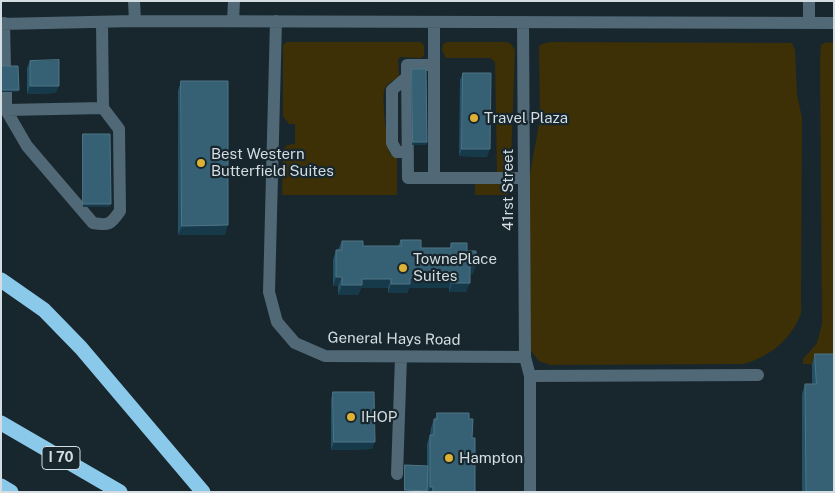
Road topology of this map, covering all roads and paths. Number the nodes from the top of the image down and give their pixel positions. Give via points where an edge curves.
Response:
1 (134, 1) edge
2 (234, 1) edge
3 (809, 1) edge
4 (135, 21) junction
5 (233, 21) junction
6 (276, 21) junction
7 (102, 22) junction
8 (434, 22) junction
9 (523, 22) junction
10 (809, 22) junction
11 (834, 22) edge
12 (3, 23) edge
13 (434, 65) junction
14 (5, 69) edge
15 (6, 92) edge
16 (103, 108) junction
17 (6, 110) junction
18 (434, 178) junction
19 (524, 178) junction
20 (1, 280) edge
21 (400, 357) junction
22 (525, 357) junction
23 (758, 375) dead end
24 (530, 376) junction
25 (1, 424) edge
26 (397, 474) dead end
27 (1, 486) edge
28 (11, 492) edge
29 (120, 492) edge
30 (203, 492) edge
31 (530, 492) edge

1 - 4 street
2 - 5 street
3 - 10 street
4 - 5 street
4 - 7 street
5 - 6 street
6 - 8 street
6 - 21 street, General Hays Road via 269,292 278,322 295,343 325,356
7 - 12 street
7 - 16 street
8 - 9 street
8 - 13 street
9 - 10 street
9 - 19 street, 41rst Street
10 - 11 street
12 - 14 street
13 - 18 street
13 - 18 street via 407,65 408,178
15 - 17 street
16 - 17 street
16 - 17 street via 119,129 120,211 113,222 104,225 93,223 27,146
18 - 19 street
19 - 22 street, 41rst Street
20 - 30 highway via 44,310 82,348
21 - 22 street, General Hays Road
21 - 26 street
22 - 24 street, 41rst Street
23 - 24 street
24 - 31 street, 41rst Street
25 - 29 highway, I 70
27 - 28 highway

